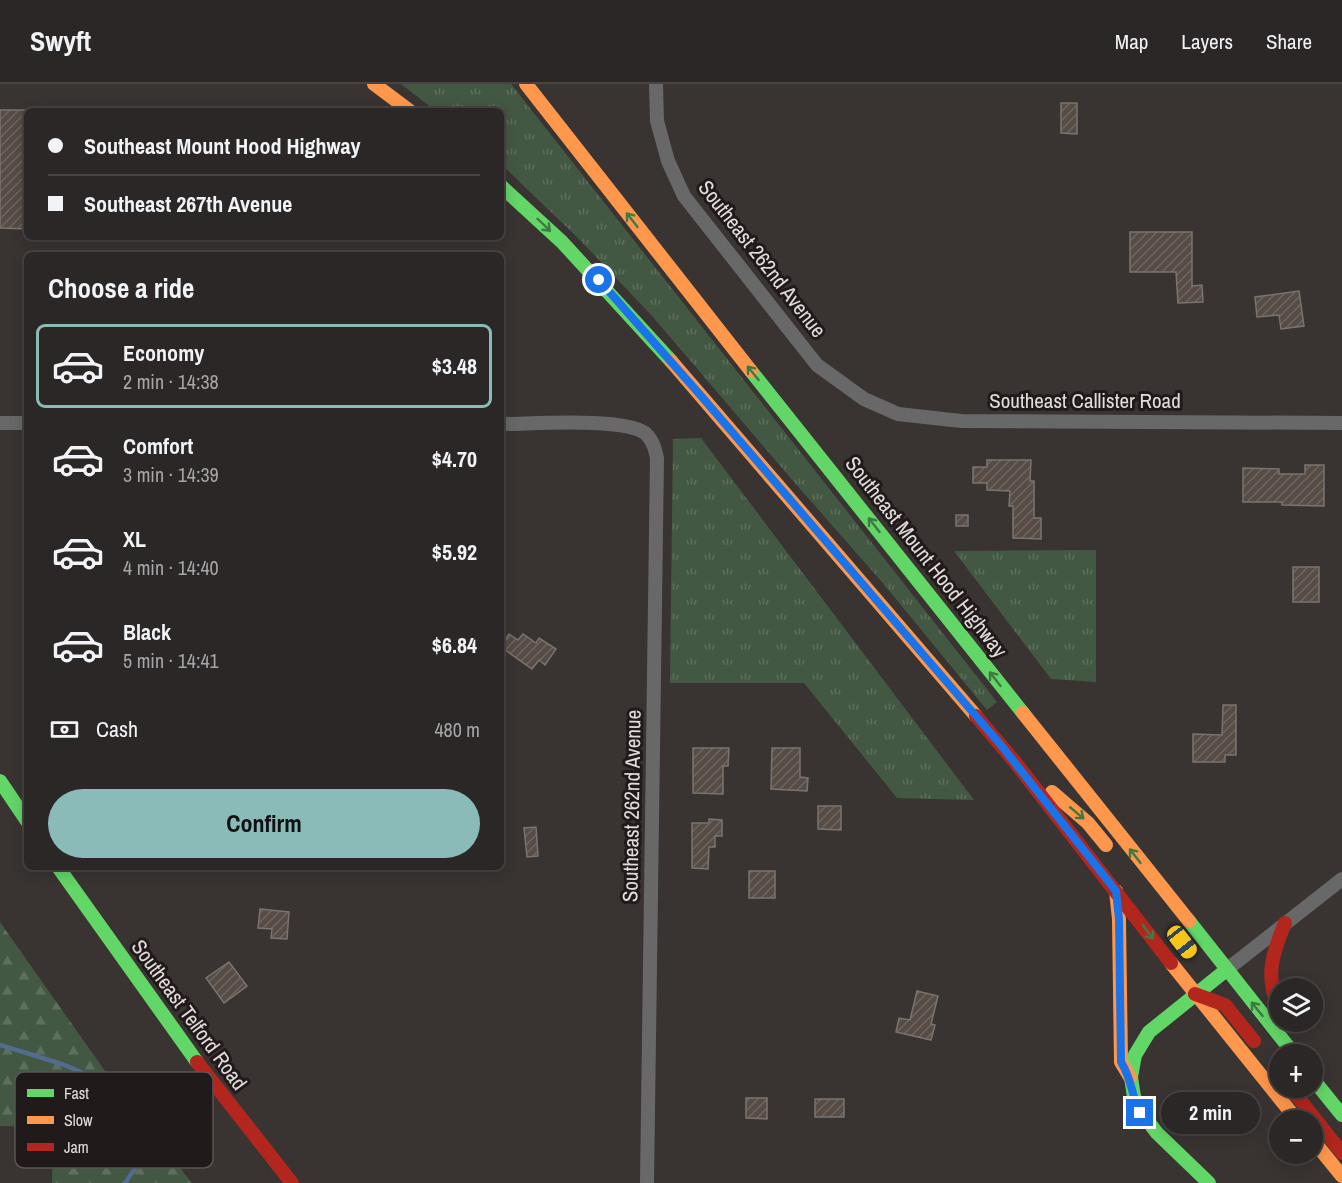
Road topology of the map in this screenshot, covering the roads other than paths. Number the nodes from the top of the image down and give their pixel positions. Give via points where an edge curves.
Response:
1 (374, 84) edge
2 (526, 84) edge
3 (656, 84) edge
4 (406, 108) edge
5 (504, 189) edge
6 (837, 380) joint
7 (0, 423) edge
8 (24, 423) edge
9 (1342, 423) edge
10 (504, 424) edge
11 (1015, 762) junction
12 (0, 781) edge
13 (24, 817) edge
14 (1117, 859) dead end
15 (60, 870) edge
16 (1342, 879) edge
17 (1116, 891) junction
18 (1285, 923) junction
19 (1205, 963) dead end
20 (1225, 971) junction
21 (1269, 978) edge
22 (1195, 994) junction
23 (1286, 1044) edge
24 (1259, 1048) dead end
25 (205, 1072) edge
26 (1130, 1077) junction
27 (213, 1083) edge
28 (1323, 1091) edge
29 (1298, 1098) edge
30 (1289, 1110) edge
31 (1342, 1115) edge
32 (1323, 1153) edge
33 (1342, 1153) edge
34 (1342, 1176) edge
35 (292, 1183) edge
36 (647, 1183) edge
37 (1209, 1183) edge

1 - 4 main road
20 -> 2 main road, Southeast Mount Hood Highway
3 - 6 street, Southeast 262nd Avenue via 657,121 668,161 684,196 817,365
5 -> 11 main road via 562,242 637,322
6 - 9 street, Southeast Callister Road via 864,399 898,414 961,421
7 - 8 street
10 - 36 street, Southeast 262nd Avenue via 631,427 653,442 657,458
11 -> 14 main road via 1088,822
11 - 17 main road
12 - 13 main road
15 - 25 main road, Southeast Telford Road
16 - 18 street
17 -> 22 main road
17 - 26 main road via 1121,1062
18 - 20 street
18 - 21 main road via 1270,962
19 - 20 main road
20 - 22 main road
23 -> 20 main road, Southeast Mount Hood Highway
22 - 24 main road via 1226,1005
22 - 26 main road via 1149,1032 1134,1058
22 - 30 main road
26 - 37 main road via 1140,1113
27 - 35 main road, Southeast Telford Road
28 - 31 main road
29 - 33 main road
32 - 34 main road

